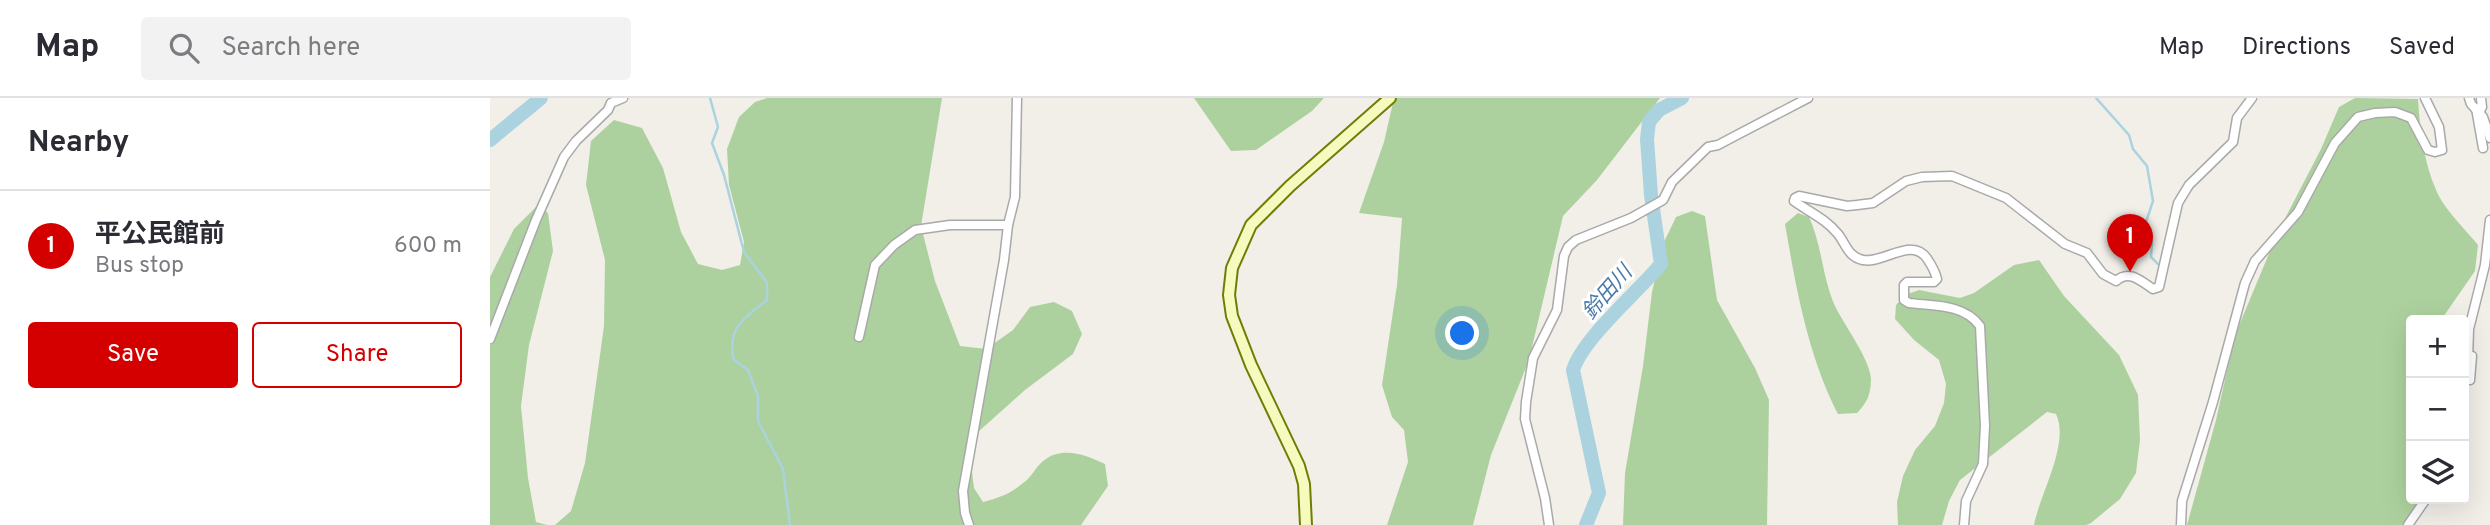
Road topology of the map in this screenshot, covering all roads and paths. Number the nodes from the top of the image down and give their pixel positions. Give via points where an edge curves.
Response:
1 (623, 98) edge
2 (1017, 98) edge
3 (1390, 98) edge
4 (1808, 98) edge
5 (2252, 98) edge
6 (2425, 98) edge
7 (2469, 98) edge
8 (2482, 98) edge
9 (2478, 109) junction
10 (2490, 138) edge
11 (2483, 148) dead end
12 (2490, 220) edge
13 (1008, 225) junction
14 (2469, 329) edge
15 (859, 337) dead end
16 (490, 339) edge
17 (2469, 349) edge
18 (2470, 380) dead end
19 (2423, 504) edge
20 (969, 525) edge
21 (1306, 525) edge
22 (1549, 525) edge
23 (1964, 525) edge
24 (2181, 525) edge
25 (2408, 525) edge

1 - 16 street via 611,103 564,158
2 - 13 street via 1015,197
3 - 21 street via 1251,225 1231,268 1231,316 1299,466
4 - 22 street via 1708,147 1672,182 1663,200 1568,247 1557,310 1533,358 1525,419
5 - 23 street via 2237,118 2233,142 2189,185 2178,204 2159,286 2153,289 2130,275 2116,281 2087,253 2043,230 2018,205 1952,176 1906,181 1873,203 1847,206 1795,198 1824,219 1856,258 1880,260 1912,249 1924,254 1937,279 1908,282 1904,300 1961,310 1980,326 1983,464 1966,501
6 - 24 street via 2439,127 2442,150 2428,150 2411,118 2395,112 2358,117 2335,143 2298,212 2255,261 2182,501
7 - 9 street
8 - 9 street
9 - 10 street
9 - 11 street
12 - 14 street via 2485,265
13 - 15 street via 915,230 894,244 875,265
13 - 20 street via 963,491
17 - 18 street
19 - 25 street

